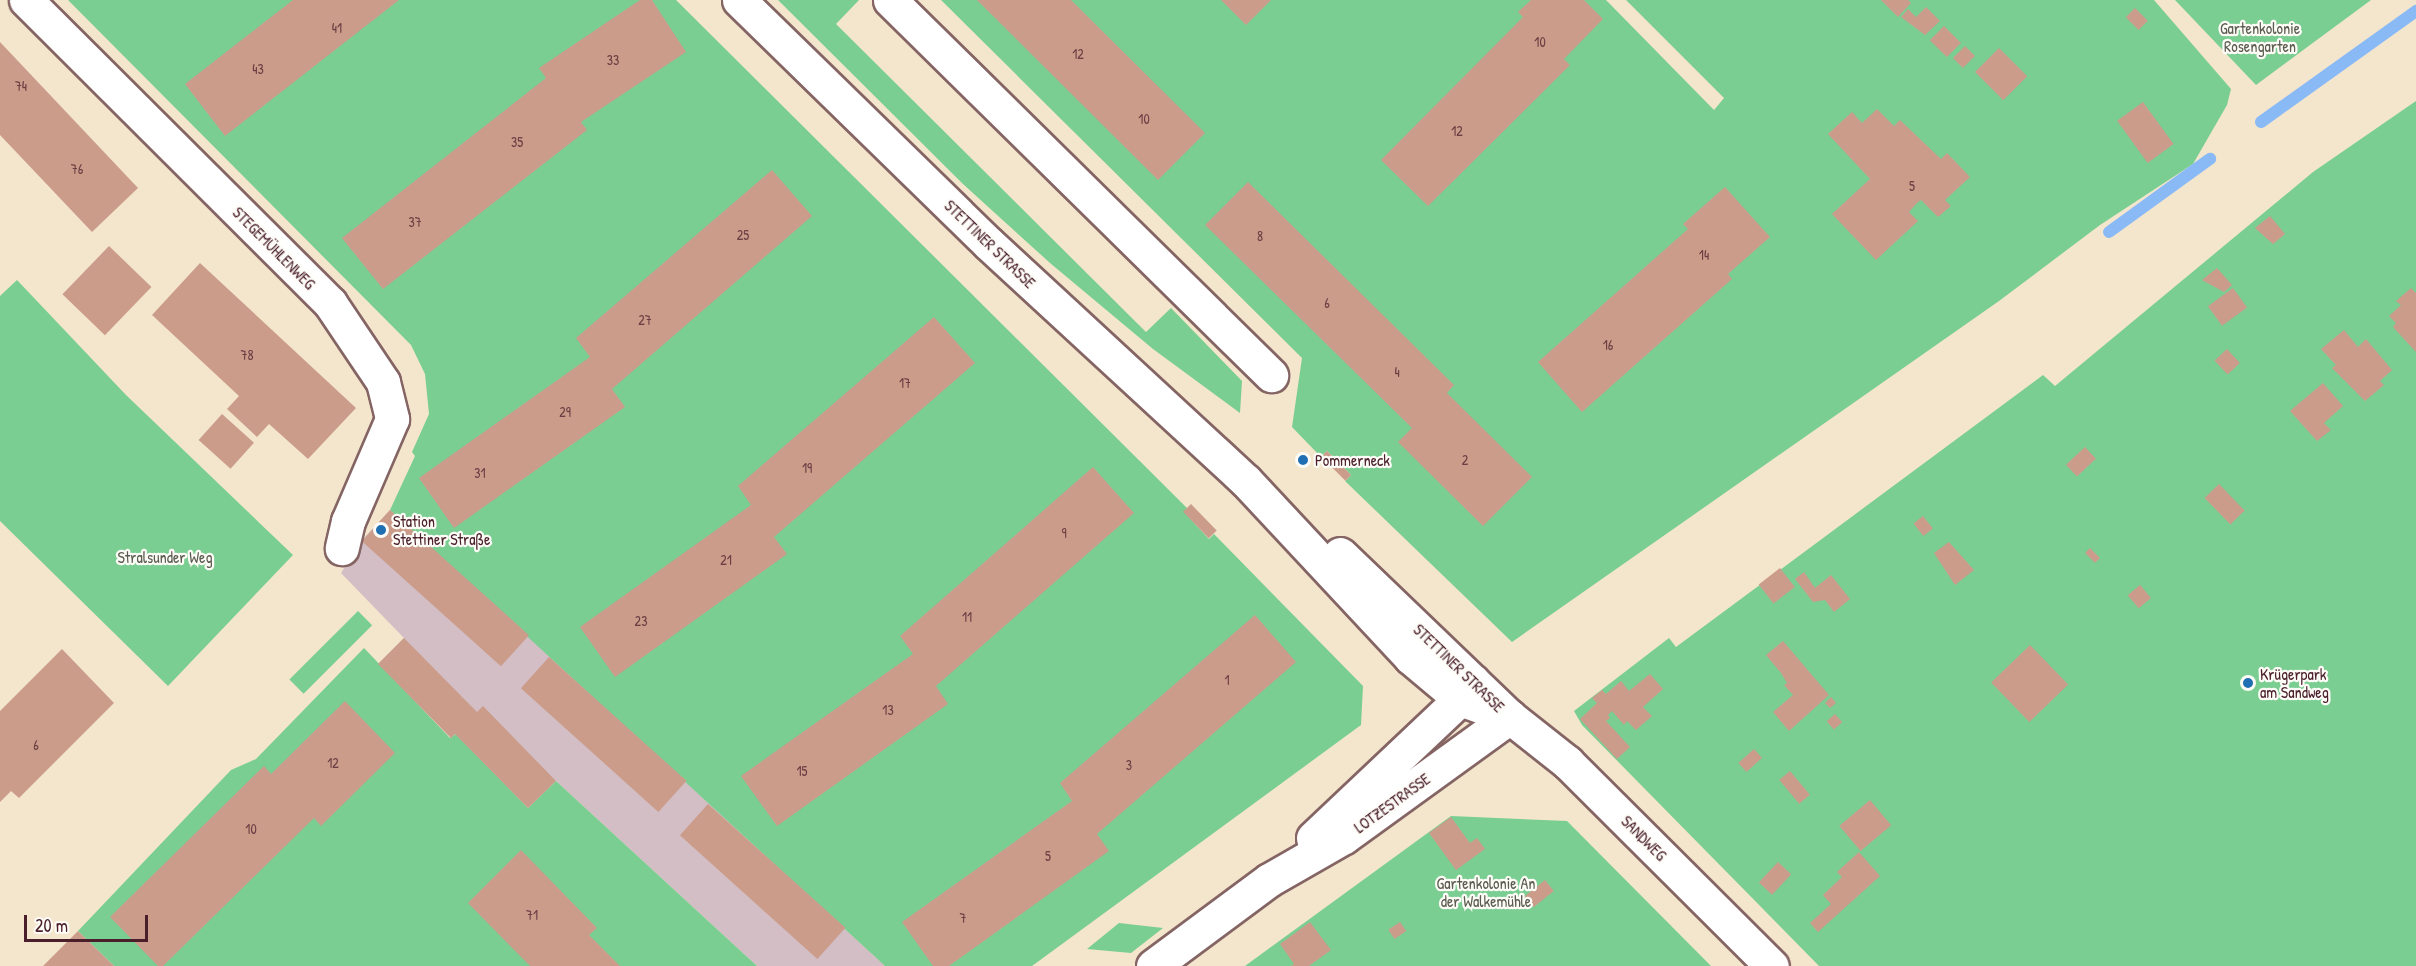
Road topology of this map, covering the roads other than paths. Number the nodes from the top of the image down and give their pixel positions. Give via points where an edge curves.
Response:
1 (26, 0) edge
2 (739, 0) edge
3 (890, 0) edge
4 (1271, 375) dead end
5 (342, 548) dead end
6 (1466, 690) junction
7 (1510, 717) junction
8 (1269, 880) junction
9 (1153, 966) edge
10 (1772, 966) edge

1 - 5 street, STEGEMÜHLENWEG via 330,303 383,382 392,419 348,521
2 - 6 street, STETTINER STRASSE via 988,243 1246,481 1282,500
3 - 4 street
6 - 7 street, STETTINER STRASSE
6 - 8 street, LOTZESTRASSE
7 - 8 street, LOTZESTRASSE via 1344,837
7 - 10 street, SANDWEG via 1567,762
8 - 9 street, LOTZESTRASSE

